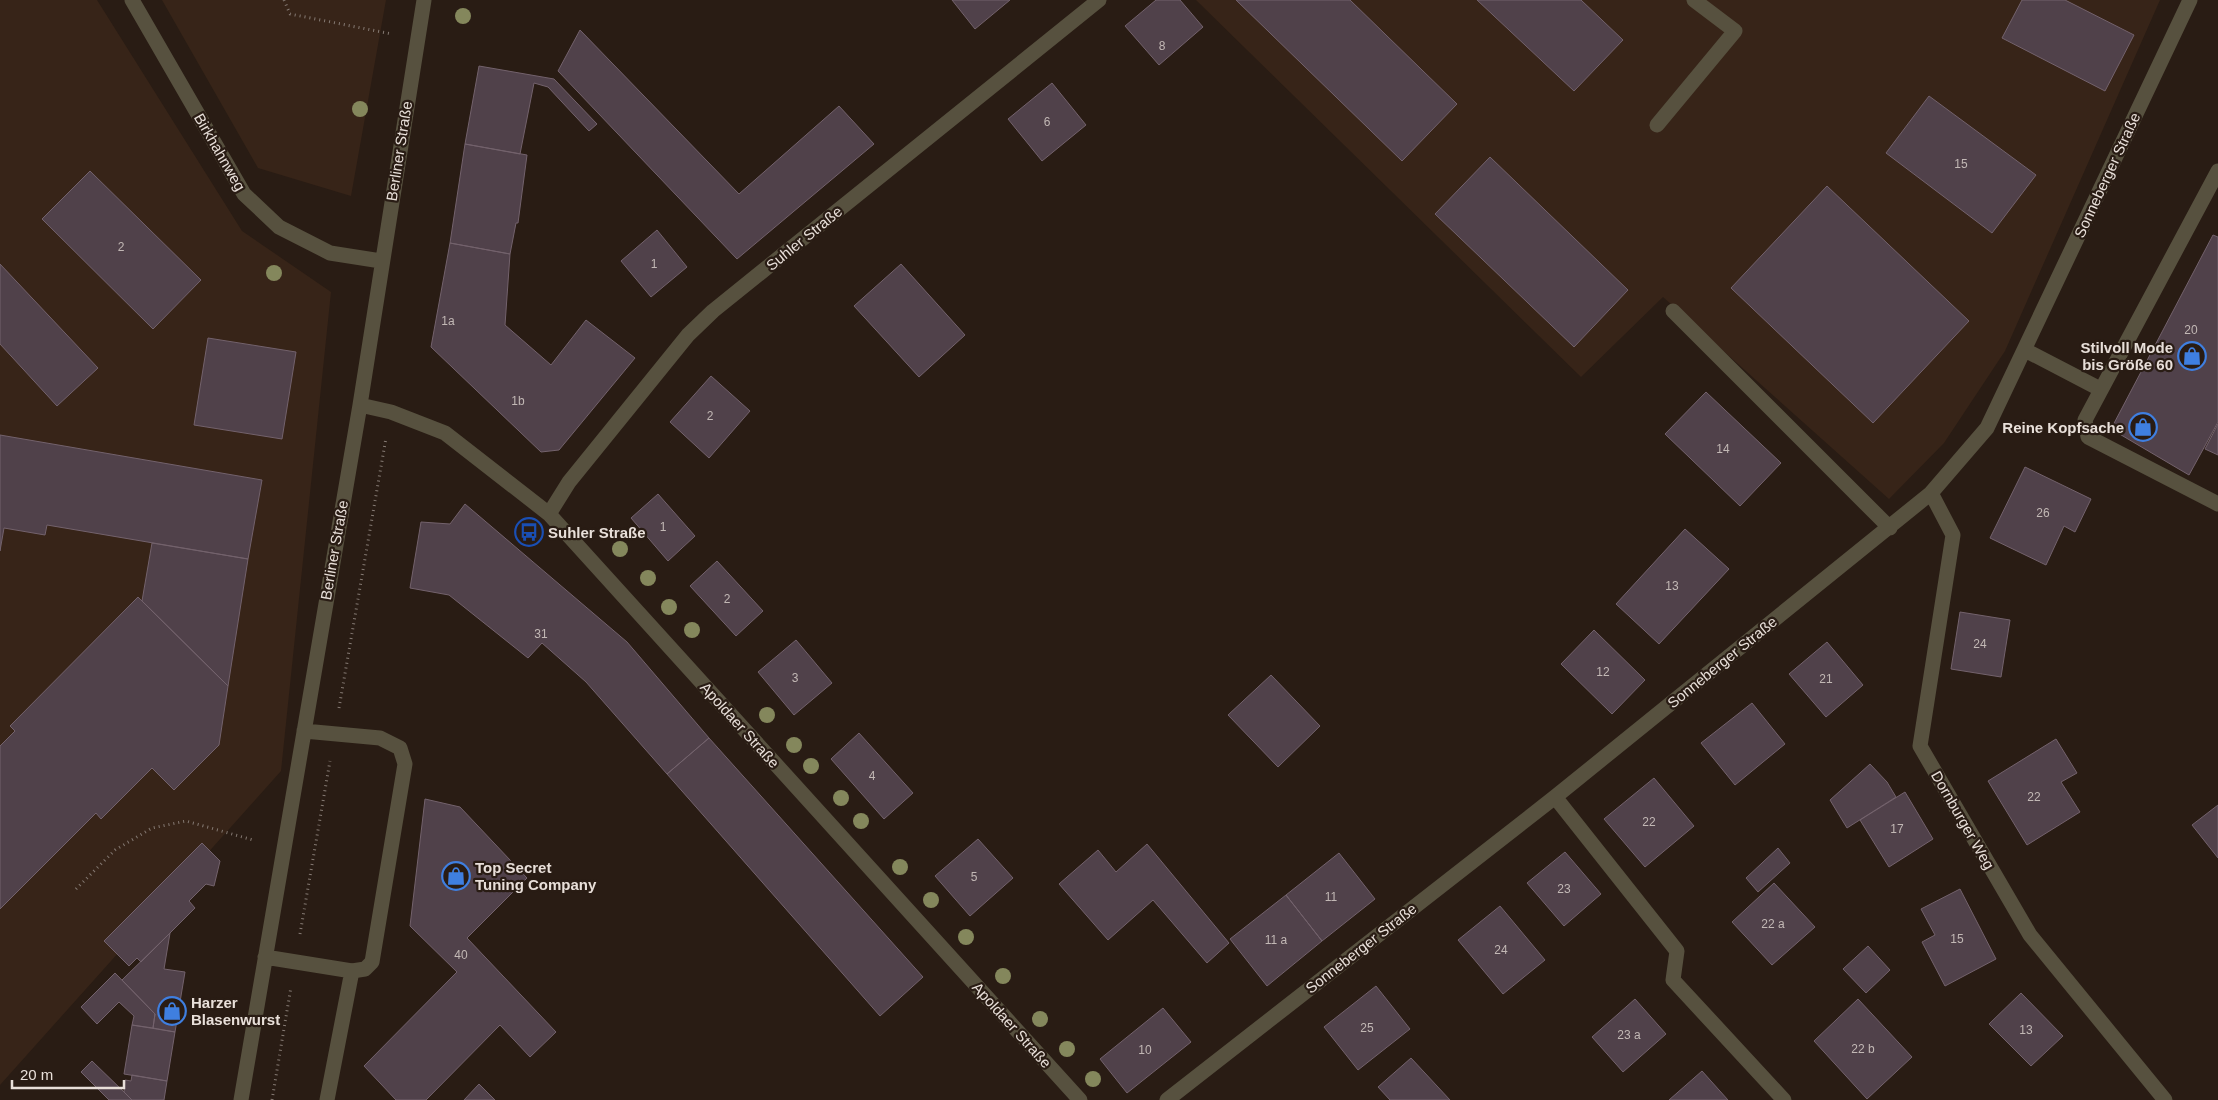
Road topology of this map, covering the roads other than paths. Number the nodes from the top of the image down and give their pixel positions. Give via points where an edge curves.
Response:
1 (132, 0) edge
2 (424, 0) edge
3 (1099, 0) edge
4 (1694, 0) edge
5 (2190, 0) edge
6 (1657, 125) dead end
7 (2218, 171) edge
8 (381, 261) junction
9 (1673, 311) dead end
10 (2025, 350) junction
11 (2100, 389) junction
12 (360, 405) junction
13 (1931, 493) junction
14 (2218, 504) edge
15 (549, 514) junction
16 (1890, 528) junction
17 (304, 731) junction
18 (1554, 797) junction
19 (265, 958) junction
20 (352, 971) junction
21 (241, 1100) edge
22 (327, 1100) edge
23 (1080, 1100) edge
24 (1167, 1100) edge
25 (1784, 1100) edge
26 (2165, 1100) edge

1 - 8 street, Birkhahnweg via 244,194 279,228 330,253
2 - 8 street, Berliner Straße
3 - 15 street, Suhler Straße via 713,311 682,343 569,482
4 - 6 street via 1735,31
5 - 10 street, Sonneberger Straße
7 - 11 street
8 - 12 street, Berliner Straße
9 - 16 street
10 - 11 street
10 - 13 street, Sonneberger Straße via 1987,428
11 - 14 street via 2085,420 2088,437
12 - 15 street, Apoldaer Straße via 391,412 445,433
12 - 17 street, Berliner Straße
13 - 16 street, Sonneberger Straße
13 - 26 street, Dornburger Weg via 1953,535 1920,746 2030,935
15 - 23 street, Apoldaer Straße
16 - 18 street, Sonneberger Straße
17 - 19 street, Berliner Straße
17 - 20 street via 380,738 400,748 405,764 372,962 365,969
18 - 24 street, Sonneberger Straße
18 - 25 street via 1677,951 1673,980
19 - 20 street
19 - 21 street, Berliner Straße
20 - 22 street

